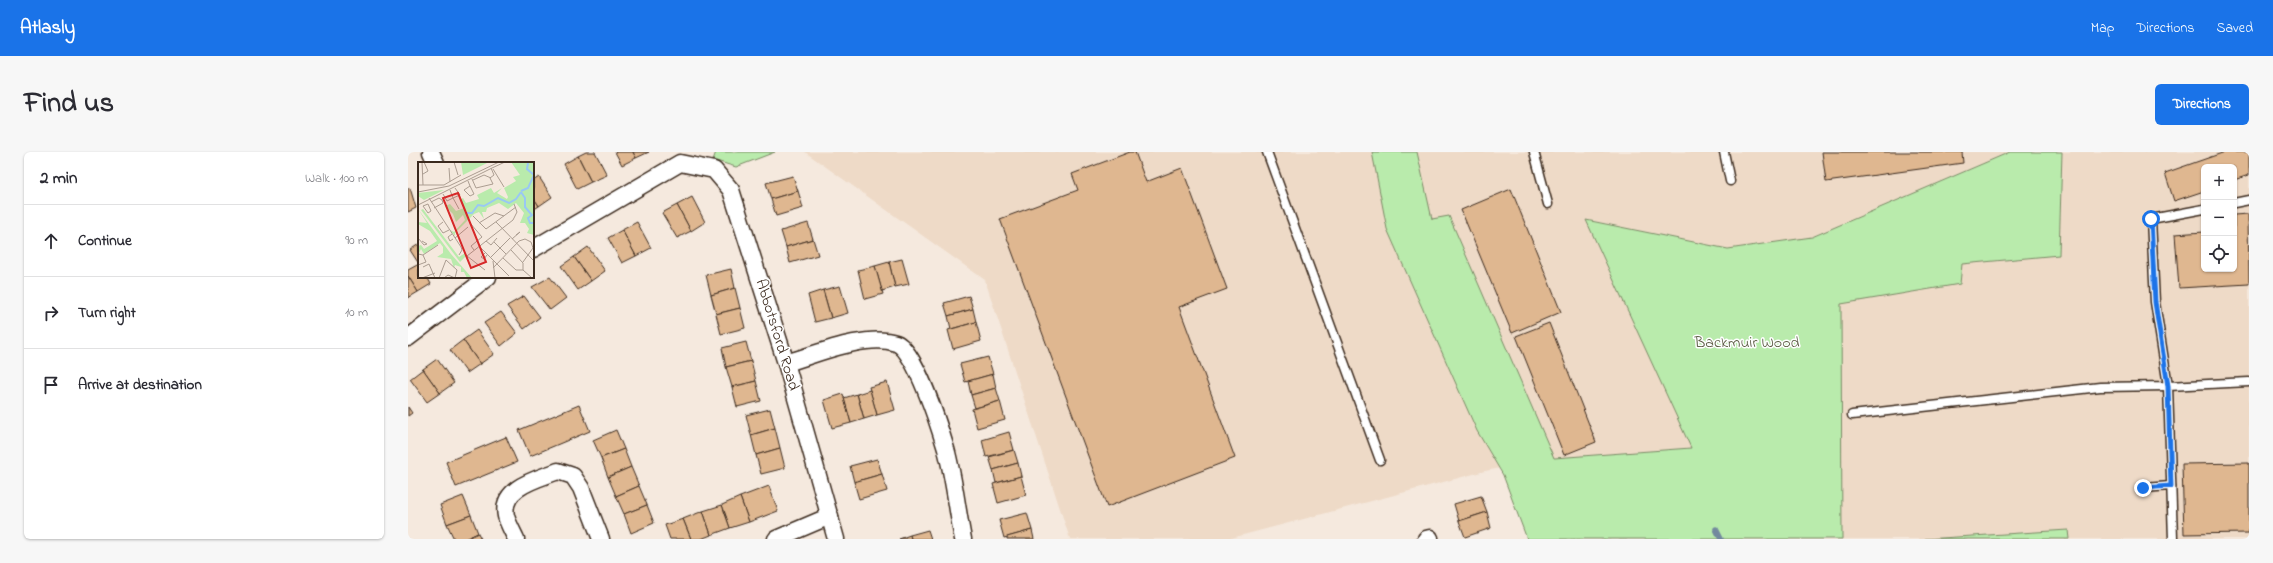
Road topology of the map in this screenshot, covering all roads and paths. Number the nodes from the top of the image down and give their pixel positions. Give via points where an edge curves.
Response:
1 (430, 152) edge
2 (1267, 152) edge
3 (1534, 152) edge
4 (1724, 152) edge
5 (435, 162) edge
6 (1730, 181) dead end
7 (2249, 200) edge
8 (2237, 202) edge
9 (1548, 204) dead end
10 (2201, 209) edge
11 (534, 248) edge
12 (487, 278) edge
13 (408, 338) edge
14 (786, 363) junction
15 (2249, 382) edge
16 (2168, 386) junction
17 (1852, 415) dead end
18 (1380, 460) dead end
19 (2171, 486) junction
20 (2143, 488) dead end
21 (830, 516) junction
22 (516, 539) edge
23 (601, 539) edge
24 (776, 539) edge
25 (836, 539) edge
26 (963, 539) edge
27 (2173, 539) edge

1 - 5 street
2 - 18 lane
3 - 9 lane
4 - 6 lane
7 - 8 lane
10 - 16 lane via 2151,219 2155,302
11 - 14 street, Abbotsford Road via 680,163 714,170 731,190
12 - 13 street
14 - 21 street, Abbotsford Road
14 - 26 street via 864,342 882,340 898,344 908,353 946,450
15 - 16 lane
16 - 17 lane via 2100,387
16 - 19 lane
19 - 20 lane
19 - 27 lane
21 - 24 street
21 - 25 street, Abbotsford Road
22 - 23 street via 506,515 507,500 517,488 558,471 573,476 581,488

